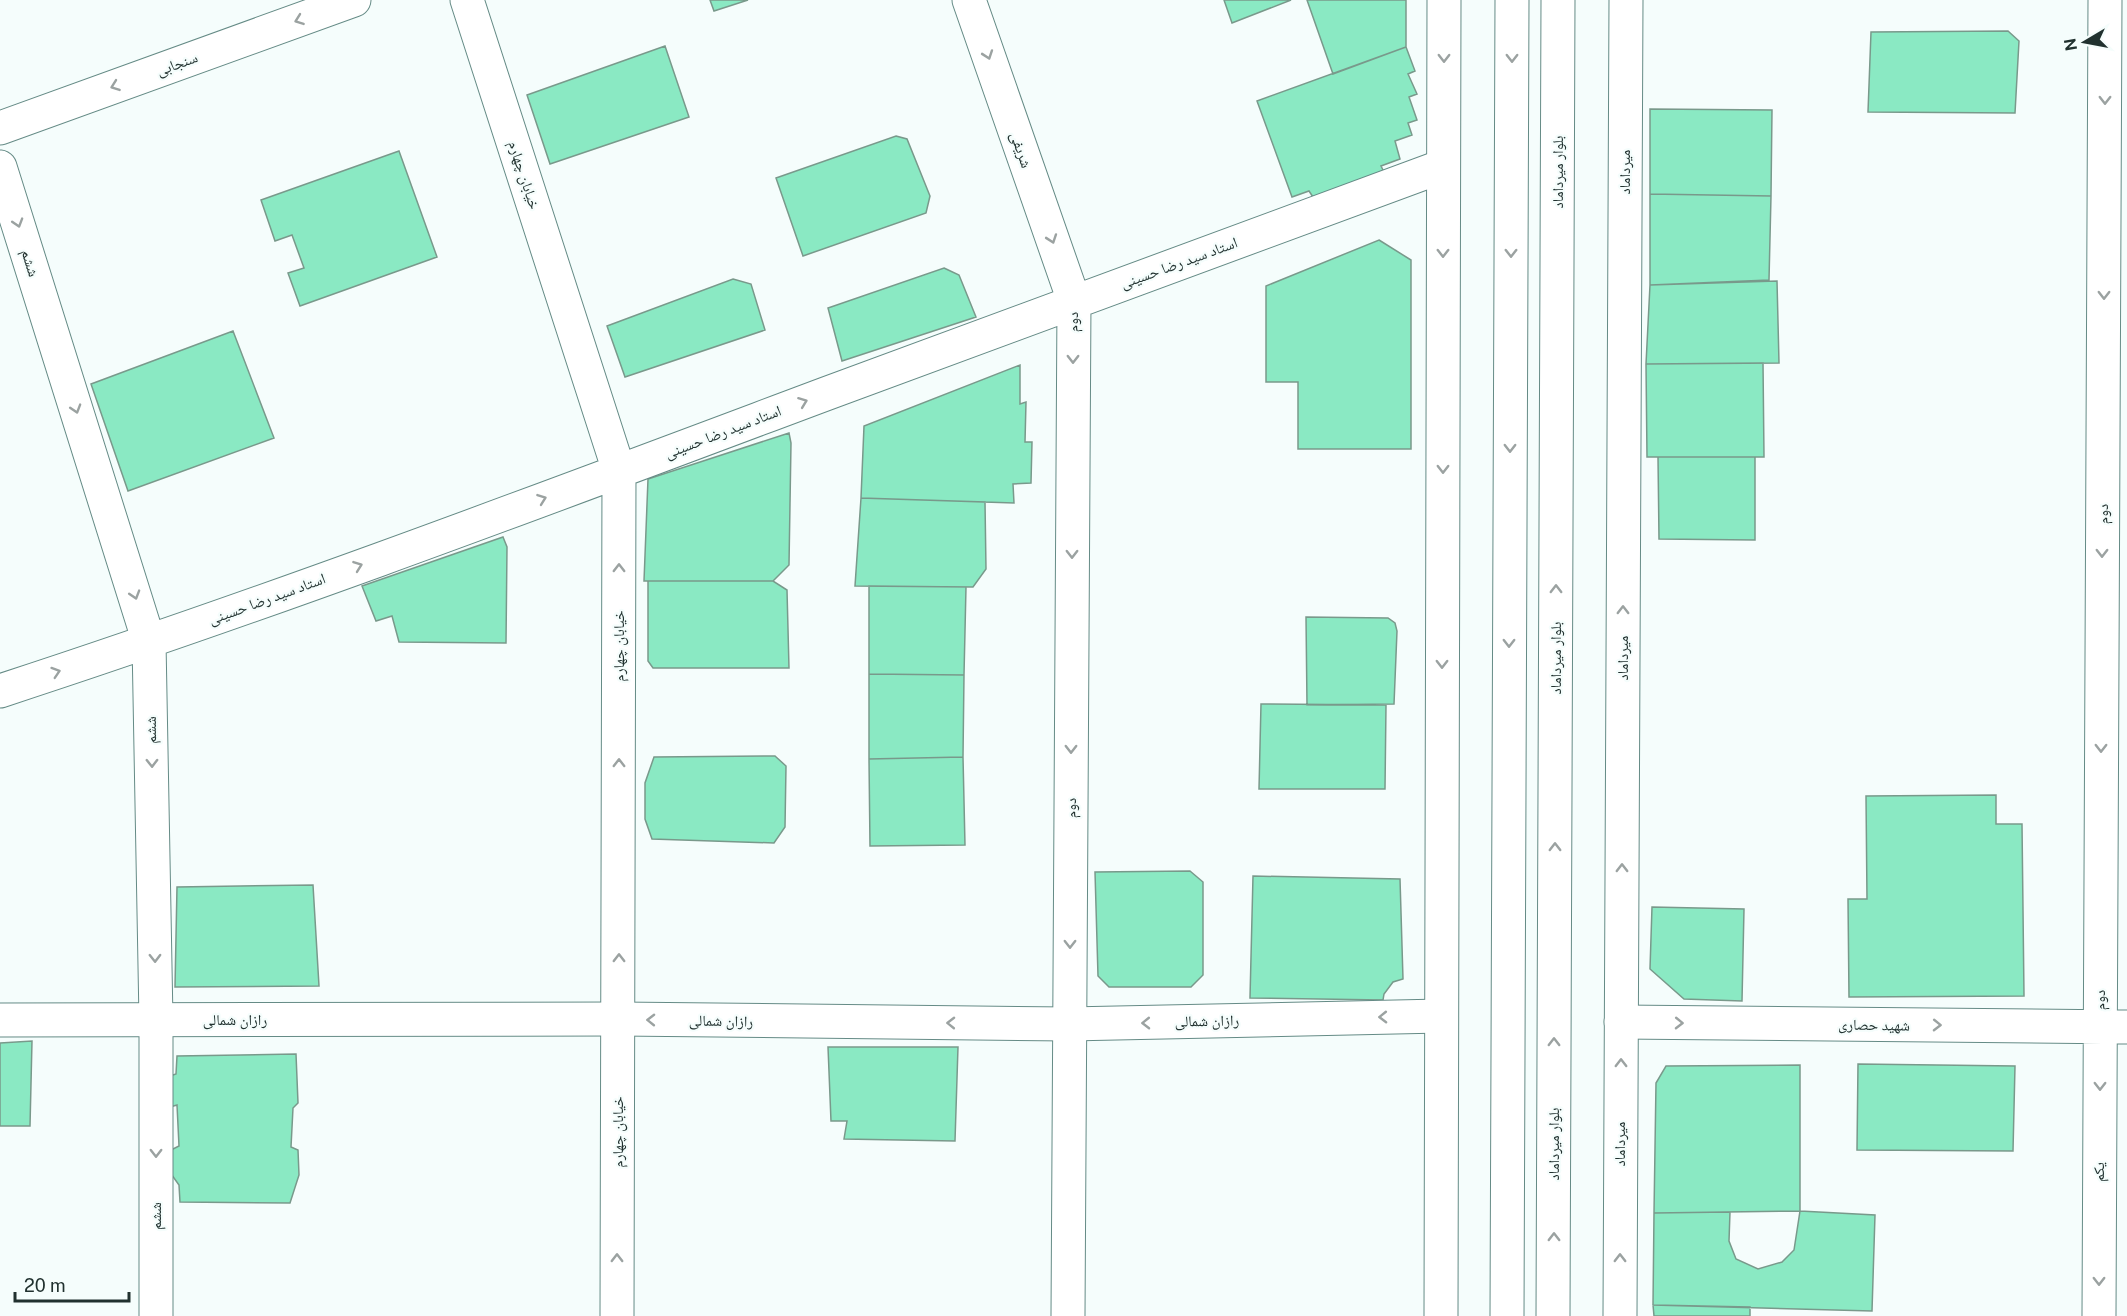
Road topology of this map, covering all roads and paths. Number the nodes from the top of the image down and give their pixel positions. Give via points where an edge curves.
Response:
1 (354, 0) edge
2 (467, 0) edge
3 (969, 0) edge
4 (1444, 0) edge
5 (1512, 0) edge
6 (1558, 0) edge
7 (1626, 0) edge
8 (2105, 0) edge
9 (0, 128) edge
10 (1443, 166) junction
11 (0, 167) edge
12 (1074, 301) junction
13 (619, 471) junction
14 (149, 642) junction
15 (0, 691) edge
16 (1442, 1016) junction
17 (619, 1019) junction
18 (0, 1020) edge
19 (156, 1020) junction
20 (1621, 1022) junction
21 (1069, 1024) junction
22 (2114, 1027) edge
23 (156, 1316) edge
24 (617, 1316) edge
25 (1068, 1316) edge
26 (1441, 1316) edge
27 (1507, 1316) edge
28 (1553, 1316) edge
29 (1620, 1316) edge
30 (2099, 1316) edge

1 -> 9 street, سنجابی
2 - 13 street, خیابان چهارم
3 -> 12 street, شریفی
4 -> 10 street
5 -> 27 street
28 -> 6 street, بلوار میرداماد
20 -> 7 street, میرداماد
8 -> 22 street, دوم
10 - 12 street, استاد سید رضا حسینی
10 -> 16 street
11 -> 14 street, ششم
13 -> 12 street, استاد سید رضا حسینی
12 -> 21 street, دوم
14 -> 13 street, استاد سید رضا حسینی
17 -> 13 street, خیابان چهارم
15 -> 14 street, استاد سید رضا حسینی
14 -> 19 street, ششم
16 -> 21 street, رازان شمالی
16 - 26 street
17 - 19 street, رازان شمالی
21 -> 17 street, رازان شمالی
24 -> 17 street, خیابان چهارم
18 - 19 street, رازان شمالی
19 -> 23 street, ششم
20 -> 22 street, شهید حصاری
29 -> 20 street, میرداماد
21 - 25 street, دوم
22 -> 30 street, یکم

